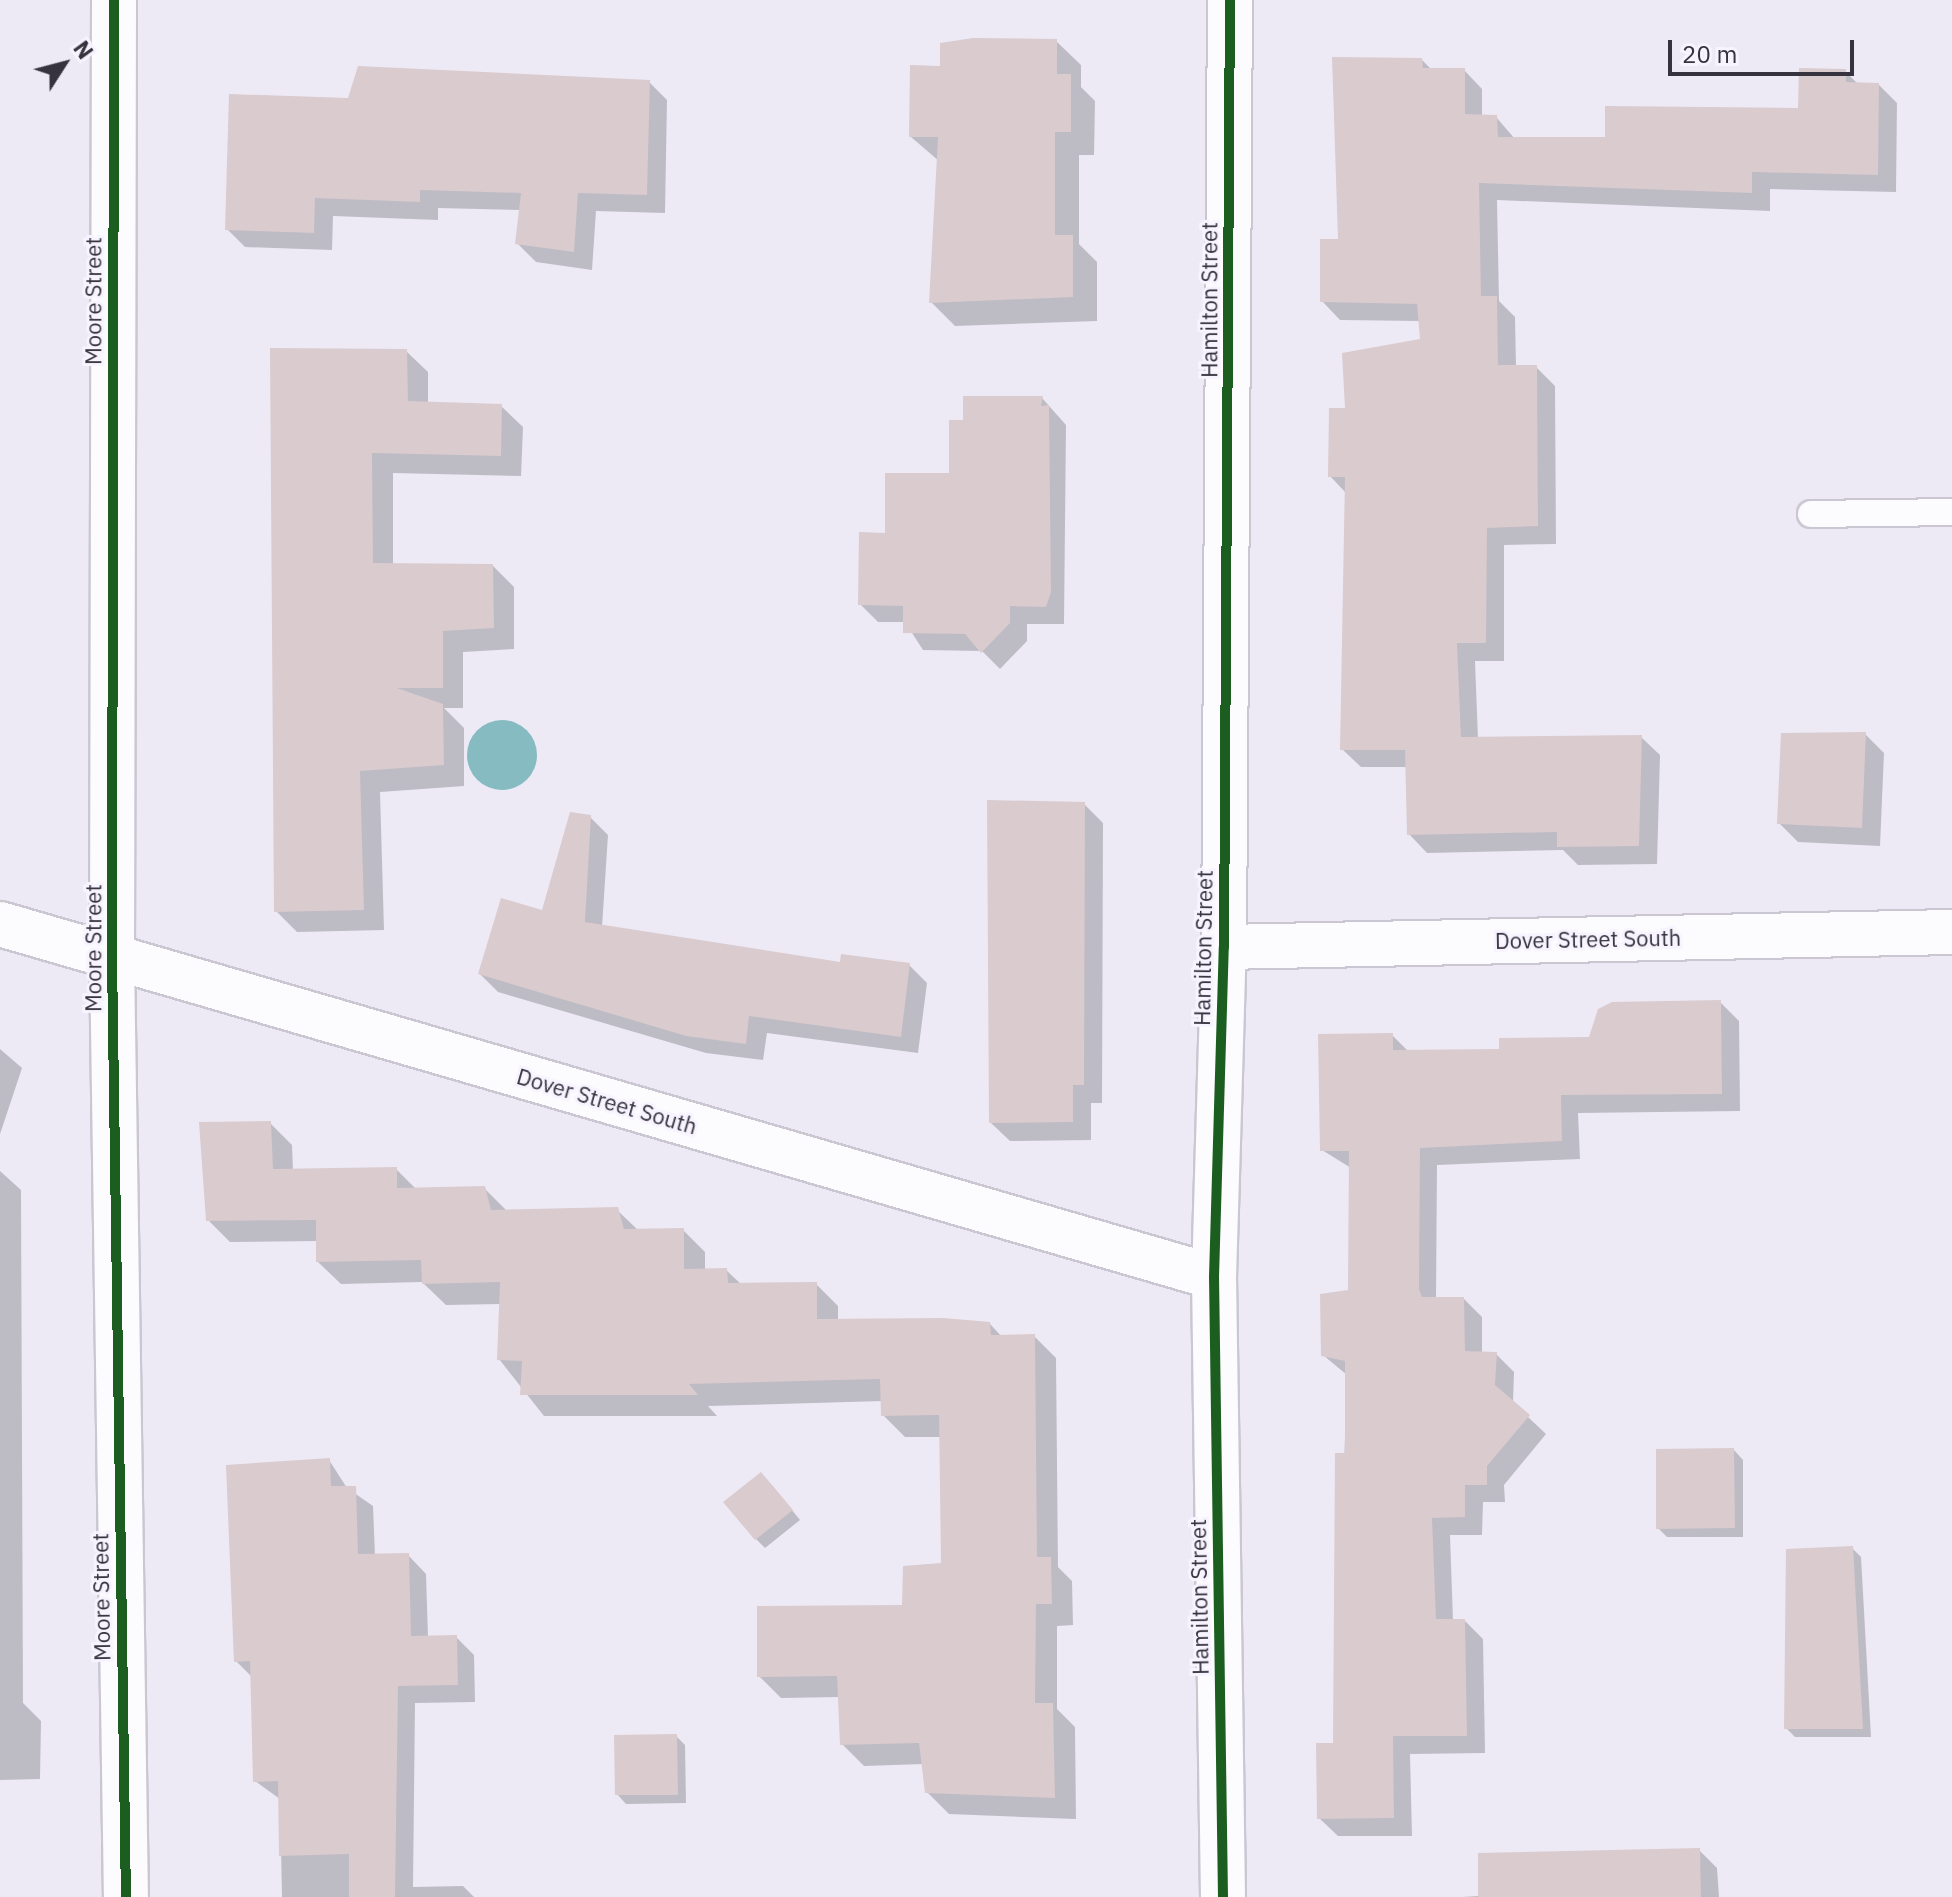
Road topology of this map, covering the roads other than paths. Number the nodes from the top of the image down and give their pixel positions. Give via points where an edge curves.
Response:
1 (114, 0) edge
2 (1230, 0) edge
3 (1952, 512) edge
4 (1811, 514) dead end
5 (0, 924) edge
6 (1952, 932) edge
7 (1224, 947) junction
8 (112, 958) junction
9 (1214, 1277) junction
10 (126, 1897) edge
11 (1223, 1897) edge

1 - 8 street, Moore Street
2 - 7 street, Hamilton Street
3 - 4 lane
5 - 8 street, Dover Street South
6 - 7 street, Dover Street South
7 - 9 street, Hamilton Street
8 - 9 street, Dover Street South
8 - 10 street, Moore Street
9 - 11 street, Hamilton Street

